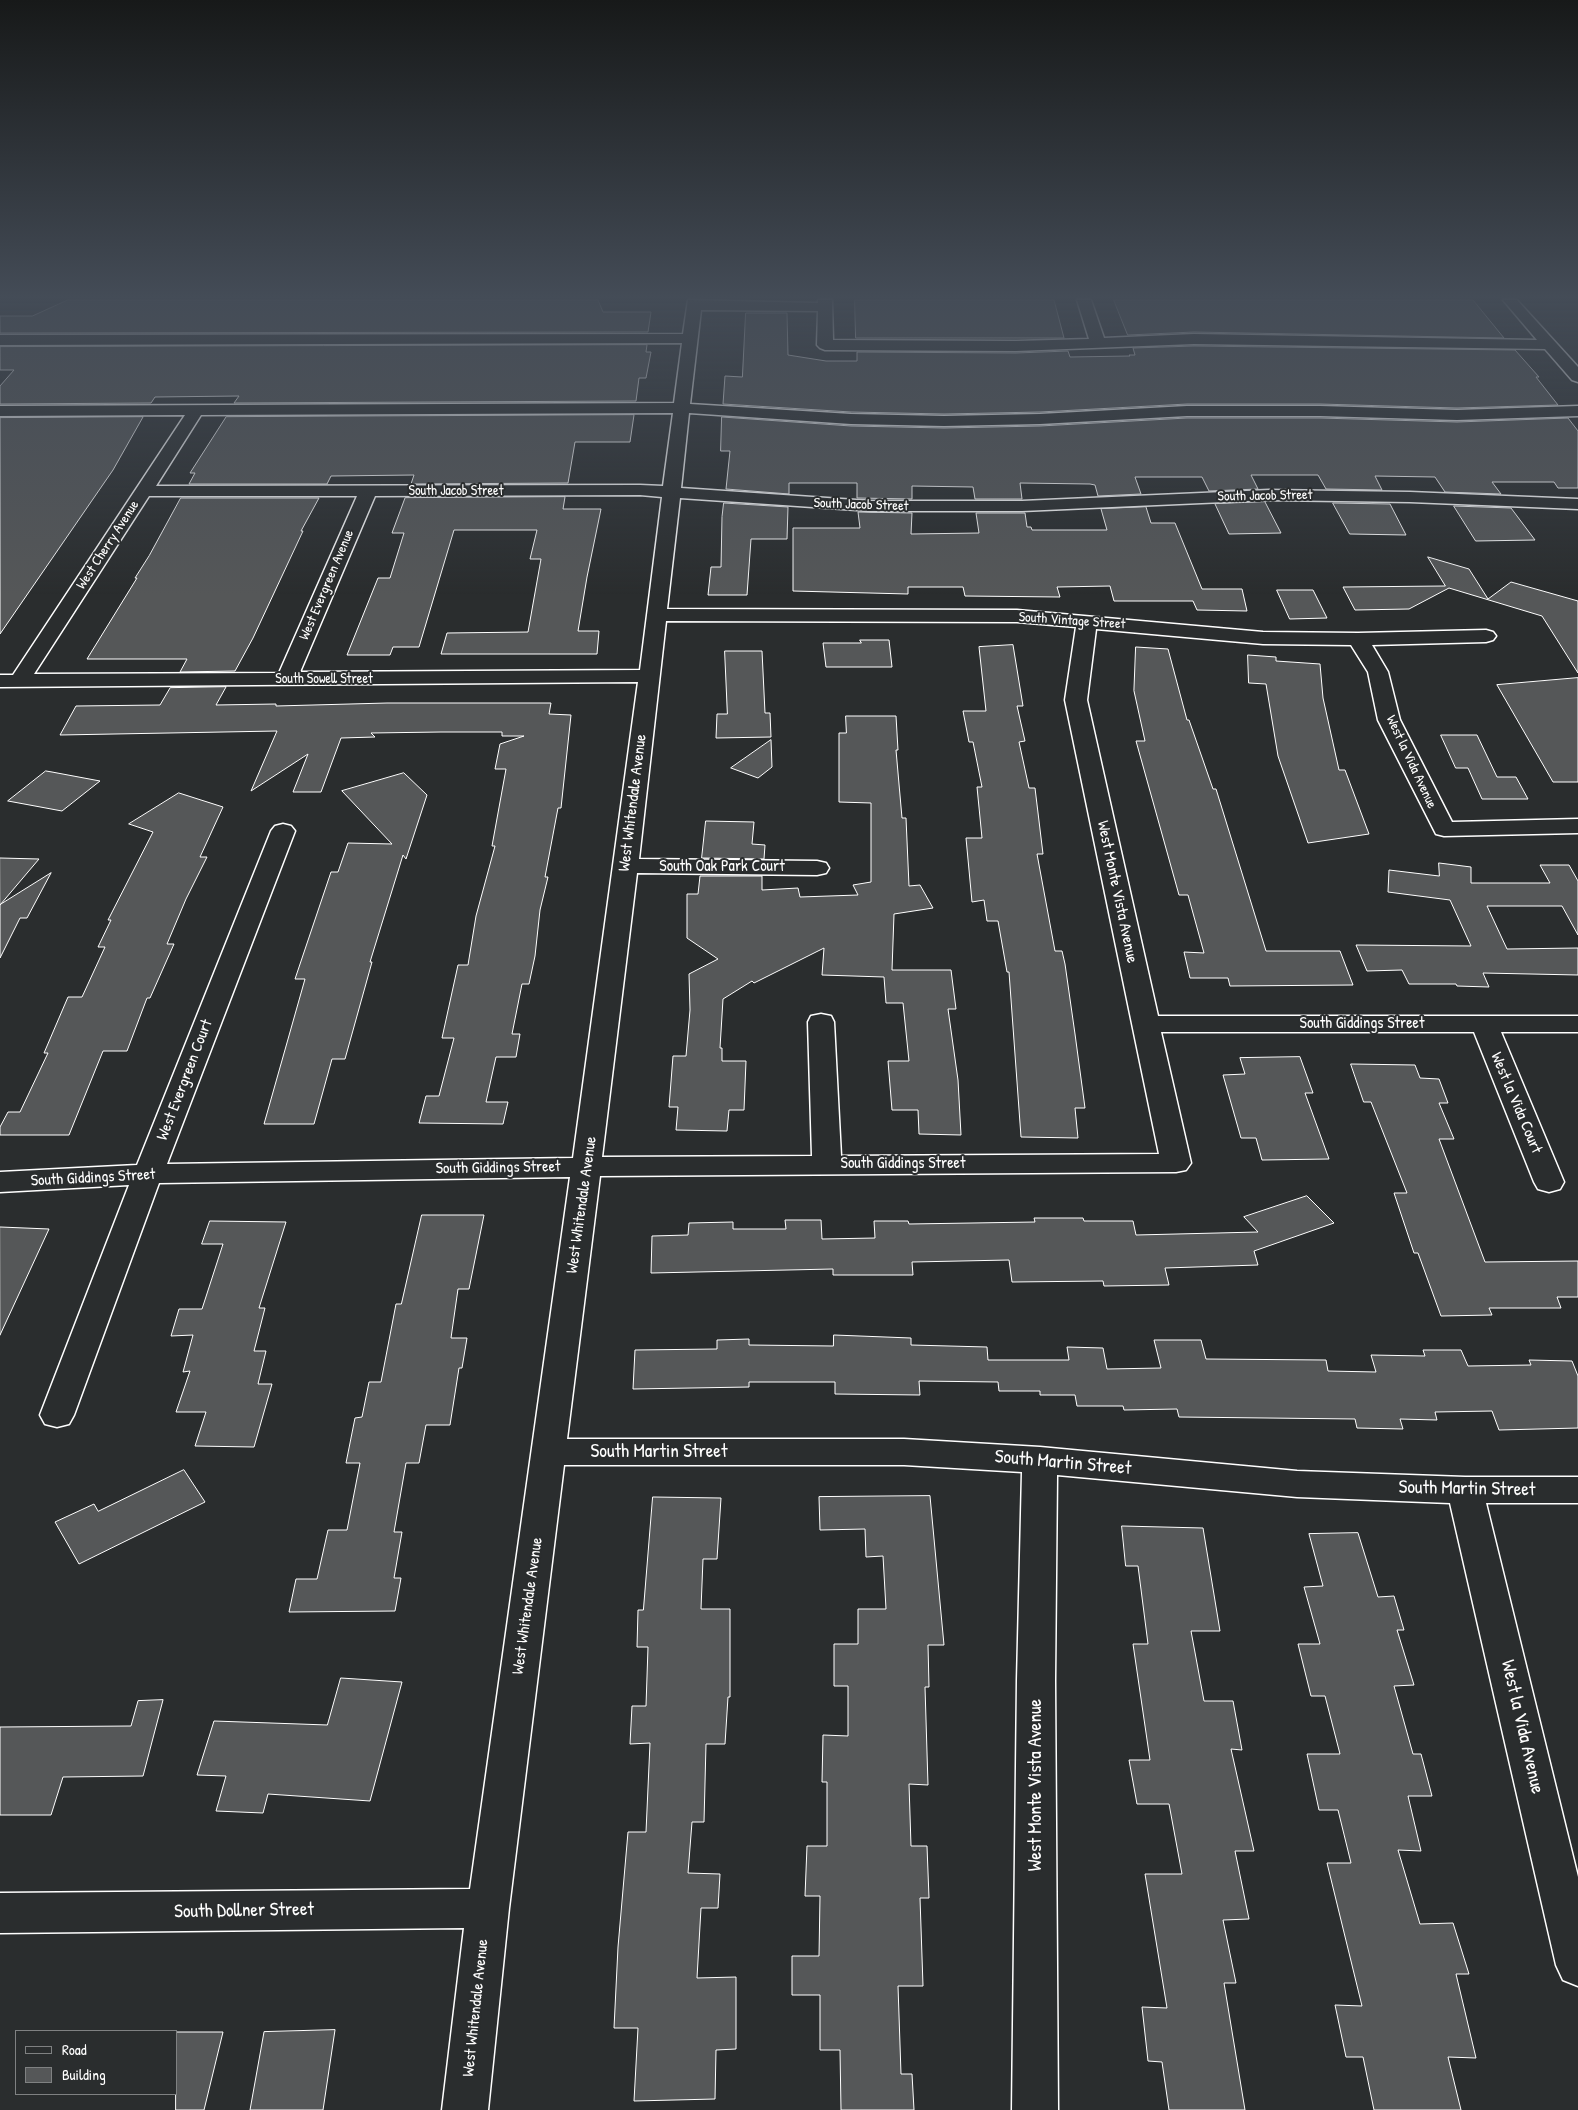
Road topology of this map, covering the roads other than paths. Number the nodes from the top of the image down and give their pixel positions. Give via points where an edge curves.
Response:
1 (684, 398) edge
2 (683, 408) junction
3 (197, 409) junction
4 (0, 411) edge
5 (1578, 411) edge
6 (144, 491) junction
7 (671, 491) junction
8 (368, 492) junction
9 (1578, 504) edge
10 (656, 615) junction
11 (1087, 621) junction
12 (1486, 636) dead end
13 (1358, 639) junction
14 (648, 676) junction
15 (287, 679) junction
16 (10, 681) edge
17 (1578, 826) edge
18 (283, 830) dead end
19 (626, 866) junction
20 (817, 868) dead end
21 (821, 1022) dead end
22 (1146, 1024) junction
23 (1484, 1024) junction
24 (1578, 1024) edge
25 (1176, 1163) joint
26 (827, 1165) junction
27 (587, 1167) junction
28 (148, 1174) junction
29 (0, 1182) edge
30 (1549, 1182) dead end
31 (57, 1415) dead end
32 (548, 1452) junction
33 (1040, 1460) junction
34 (1465, 1490) junction
35 (1578, 1490) edge
36 (488, 1908) junction
37 (0, 1914) edge
38 (1578, 1965) edge
39 (465, 2110) edge
40 (1035, 2110) edge

1 - 2 street, West Whitendale Avenue
2 - 3 street
2 - 5 street via 851,419 944,421 1187,411 1457,415
2 - 7 street, West Whitendale Avenue
3 - 4 street
3 - 6 street, West Cherry Avenue
6 - 8 street, South Jacob Street
6 - 16 street, West Cherry Avenue
7 - 8 street, South Jacob Street
7 - 9 street, South Jacob Street via 871,506 1022,506 1268,495
7 - 10 street, West Whitendale Avenue
8 - 15 street, West Evergreen Avenue
10 - 11 street, South Vintage Street via 1017,616
10 - 14 street, West Whitendale Avenue
11 - 13 street, South Vintage Street via 1263,638
11 - 22 street, West Monte Vista Avenue via 1076,700
12 - 13 street, South Vintage Street
13 - 17 street, West la Vida Avenue via 1378,672 1389,720 1444,830
14 - 15 street, South Sowell Street
14 - 19 street, West Whitendale Avenue
15 - 16 street, South Sowell Street
18 - 28 street, West Evergreen Court
19 - 20 street, South Oak Park Court
19 - 27 street, West Whitendale Avenue
21 - 26 street
22 - 23 street, South Giddings Street
22 - 25 street, West Monte Vista Avenue
23 - 24 street, South Giddings Street
23 - 30 street, West la Vida Court
25 - 26 street, South Giddings Street
26 - 27 street, South Giddings Street
27 - 28 street, South Giddings Street
27 - 32 street, West Whitendale Avenue
28 - 29 street, South Giddings Street
28 - 31 street, West Evergreen Court
32 - 33 street, South Martin Street via 904,1452
32 - 36 street, West Whitendale Avenue
33 - 34 street, South Martin Street via 1297,1484
33 - 40 street, West Monte Vista Avenue
34 - 35 street, South Martin Street
34 - 38 street, West la Vida Avenue
36 - 37 street, South Dollner Street
36 - 39 street, West Whitendale Avenue

